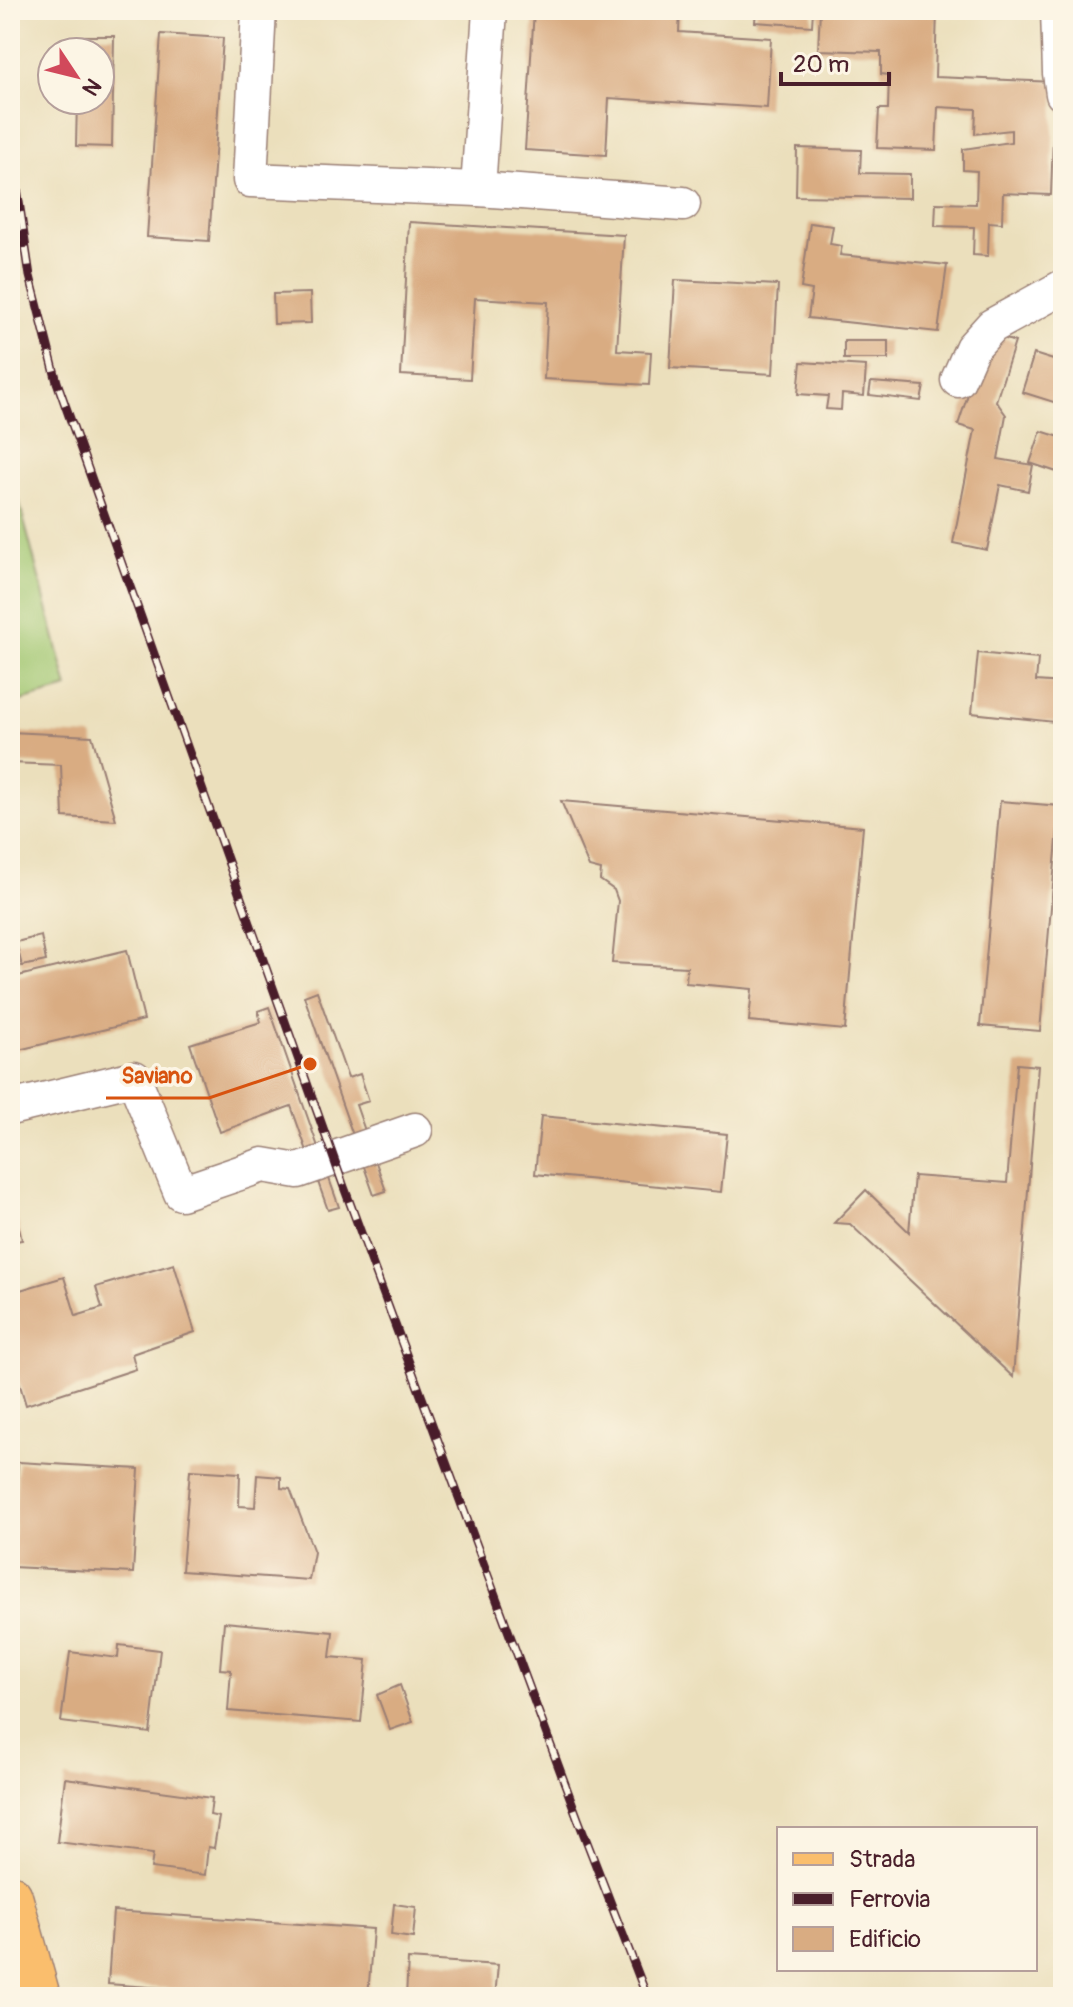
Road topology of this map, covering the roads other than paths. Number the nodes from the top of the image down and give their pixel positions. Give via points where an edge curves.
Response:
1 (259, 10) edge
2 (490, 10) edge
3 (1058, 10) edge
4 (1063, 94) edge
5 (478, 189) junction
6 (683, 204) dead end
7 (1063, 287) edge
8 (958, 380) dead end
9 (10, 1108) edge
10 (415, 1130) dead end
11 (11, 1903) edge
12 (38, 1997) edge

1 - 5 street via 250,180
2 - 5 street
3 - 4 street
5 - 6 street
7 - 8 street via 992,326 972,348
9 - 10 street via 134,1078 181,1193 263,1165 298,1171
11 - 12 main road

